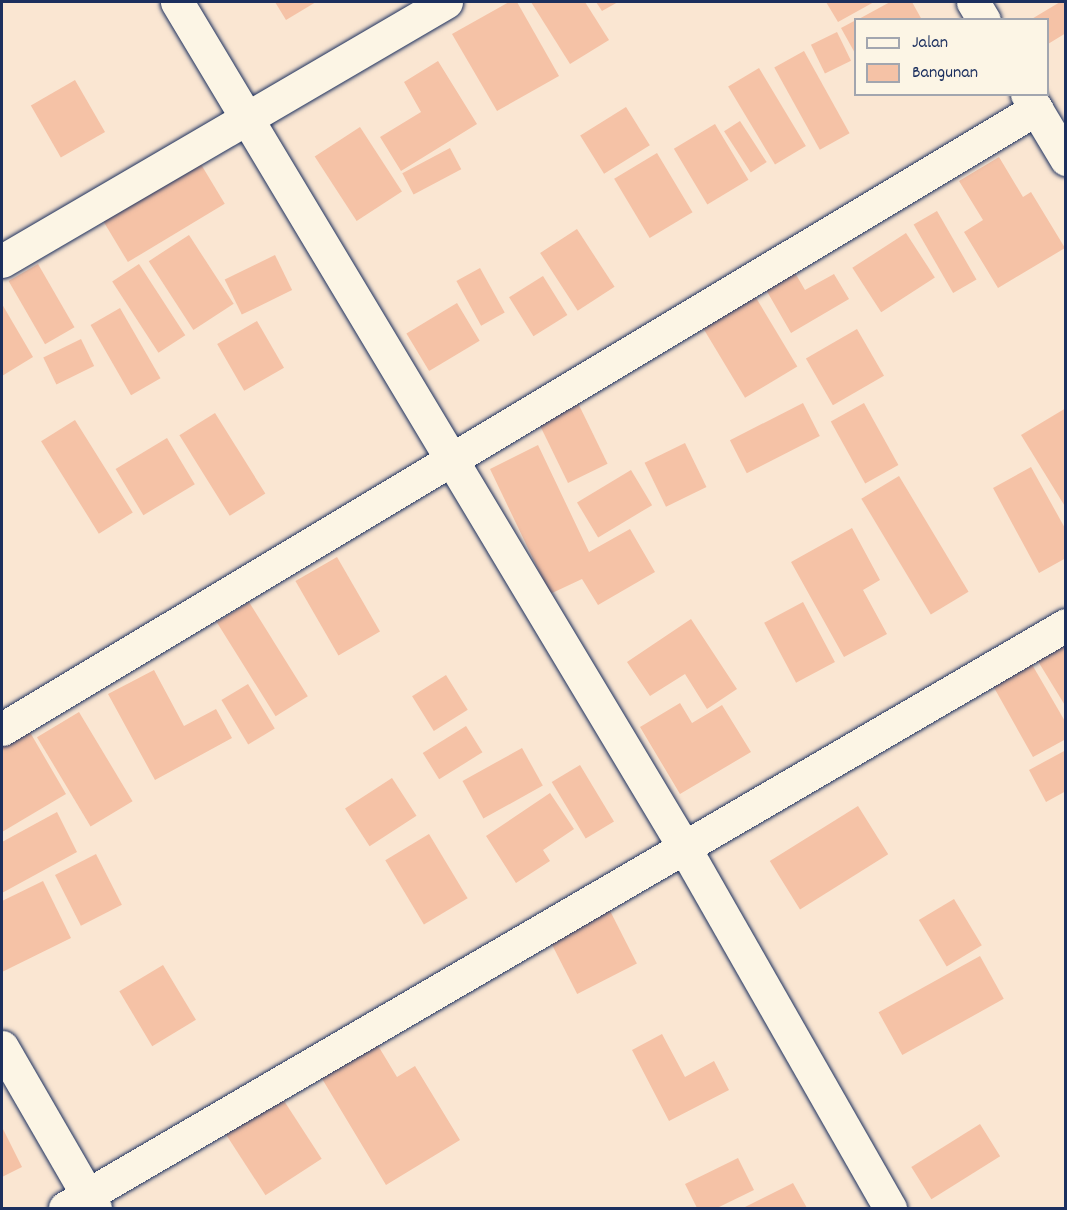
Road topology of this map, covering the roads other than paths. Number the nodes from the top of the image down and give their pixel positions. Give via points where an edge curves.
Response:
1 (177, 2) edge
2 (446, 2) edge
3 (974, 2) edge
4 (983, 18) edge
5 (1031, 102) edge
6 (247, 118) junction
7 (1065, 159) edge
8 (2, 261) edge
9 (453, 459) junction
10 (1065, 625) edge
11 (2, 729) edge
12 (684, 847) junction
13 (2, 1047) edge
14 (82, 1204) edge
15 (890, 1209) edge

1 - 6 street
2 - 6 street
3 - 4 street
5 - 7 street
5 - 9 street
6 - 8 street
6 - 9 street
9 - 11 street
9 - 12 street
10 - 12 street
12 - 14 street
12 - 15 street
13 - 14 street

